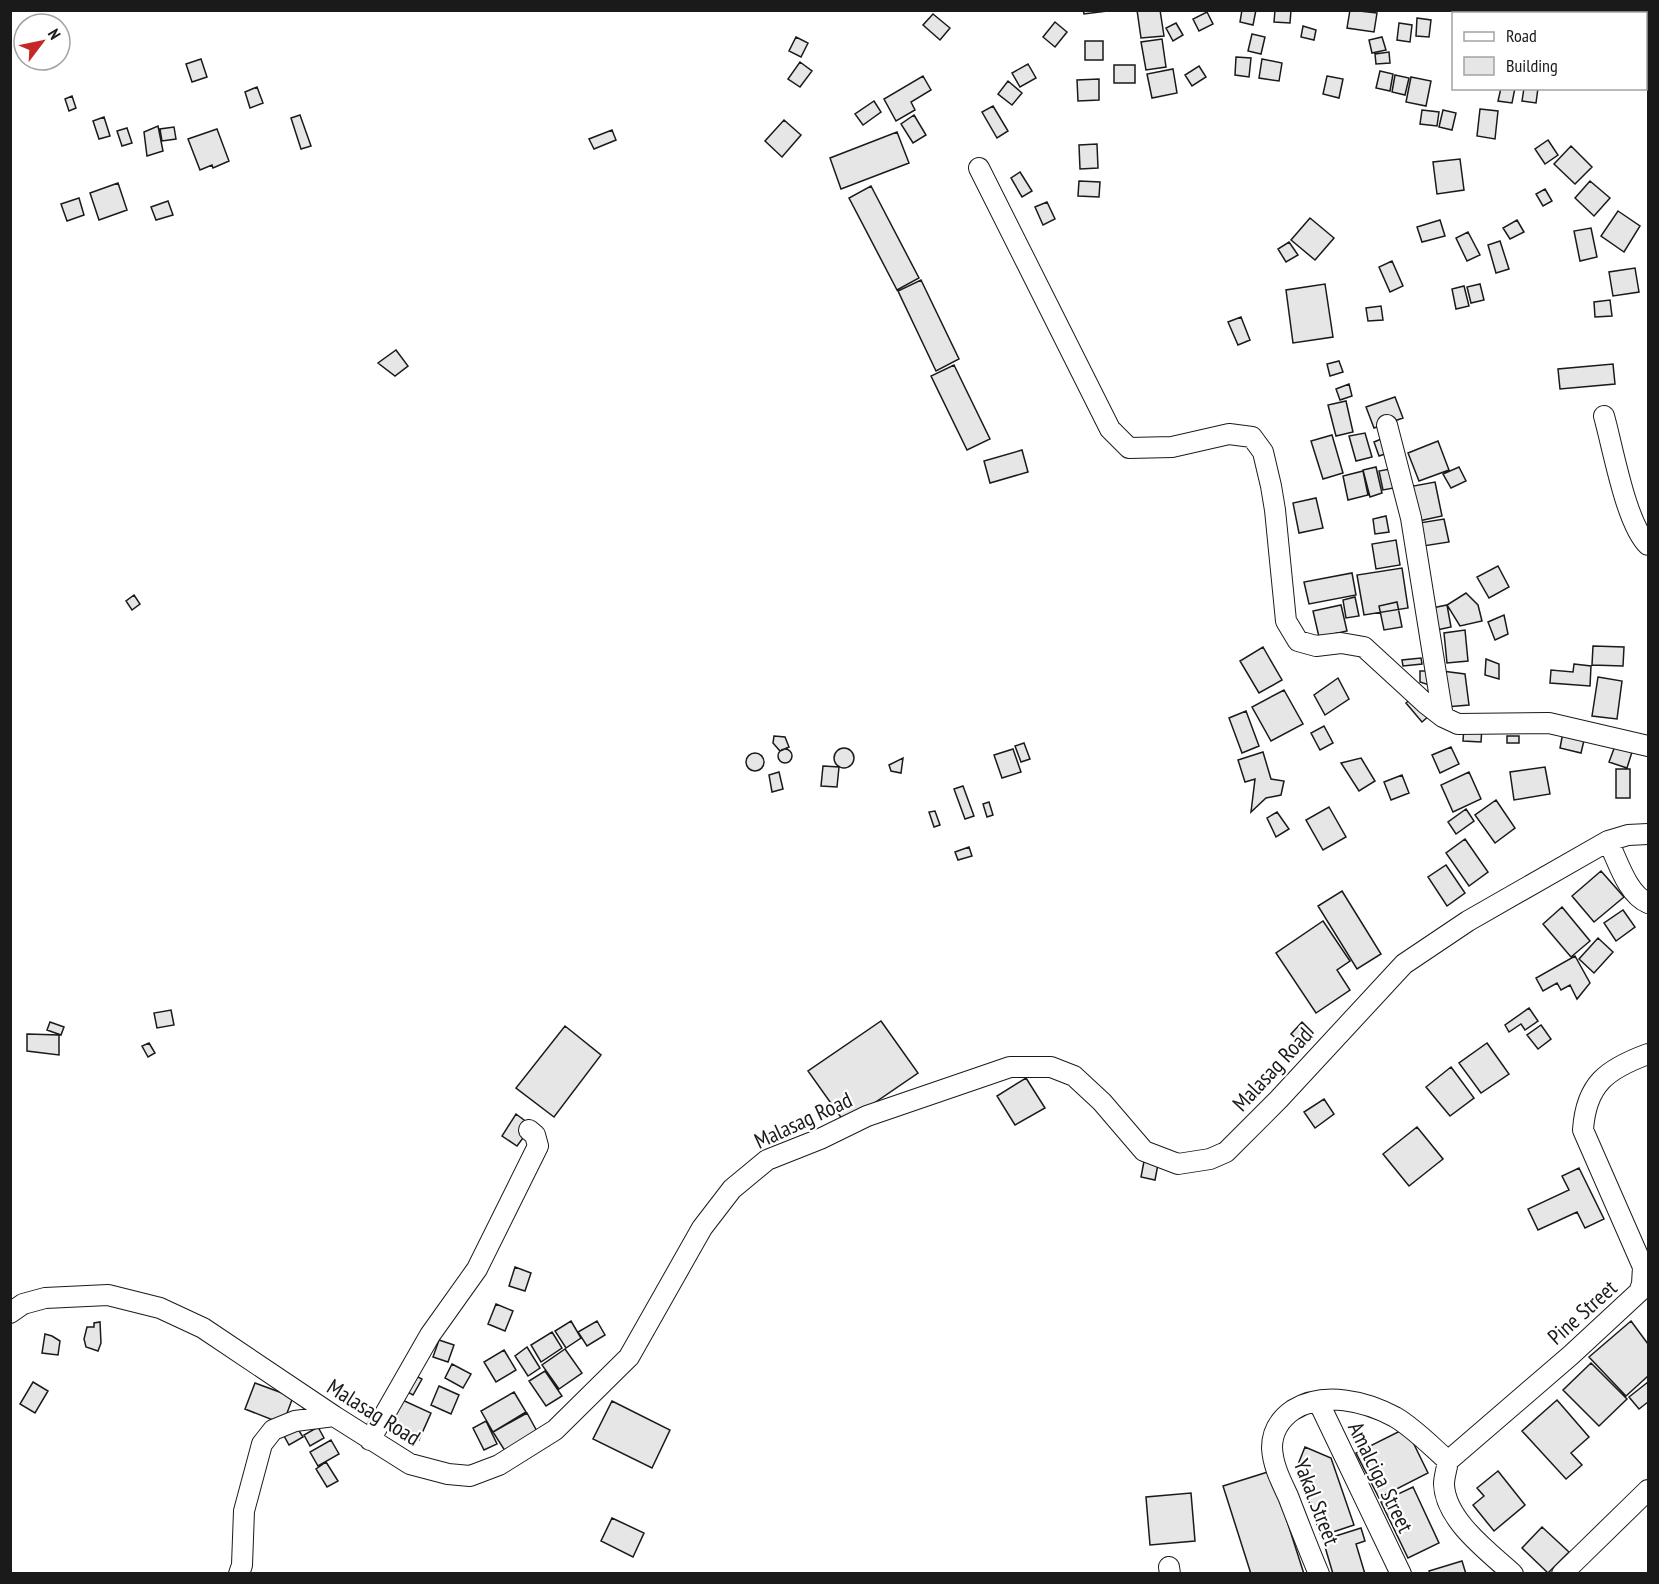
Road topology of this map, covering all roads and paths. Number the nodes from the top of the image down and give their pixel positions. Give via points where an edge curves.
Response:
1 (979, 168) dead end
2 (1604, 416) dead end
3 (1387, 425) dead end
4 (1648, 545) edge
5 (1443, 717) junction
6 (1648, 746) edge
7 (1648, 834) edge
8 (1608, 842) junction
9 (1648, 903) edge
10 (1648, 1054) edge
11 (529, 1130) dead end
12 (10, 1313) edge
13 (1318, 1401) junction
14 (334, 1416) junction
15 (369, 1440) junction
16 (1448, 1461) junction
17 (1648, 1490) edge
18 (239, 1574) edge
19 (1318, 1574) edge
20 (1401, 1574) edge
21 (1513, 1574) edge
22 (1562, 1574) edge

1 - 5 street via 1110,429 1129,448 1173,447 1229,434 1252,437 1263,452 1275,510 1286,621 1298,641 1316,646 1341,643 1364,647
2 - 4 street via 1633,522
3 - 5 street via 1411,518
5 - 6 street via 1458,724 1549,723
7 - 8 street, Malasag Road
8 - 9 street via 1630,886
8 - 15 street, Malasag Road via 1468,921 1404,964 1226,1152 1178,1164 1144,1151 1074,1076 1051,1067 1010,1067 982,1076 867,1116 767,1160 732,1189 702,1228 629,1358 555,1430 508,1459 470,1476 448,1474 410,1464
10 - 16 street, Pine Street via 1616,1068 1602,1080 1589,1096 1583,1130 1642,1267 1639,1292
11 - 15 street via 538,1139 538,1146 477,1269 429,1335
12 - 14 street, Malasag Road via 23,1304 45,1298 108,1295 160,1308 202,1328
13 - 16 street via 1353,1402 1395,1417
13 - 19 street, Yakal Street via 1283,1417 1275,1429 1272,1447 1275,1467
13 - 20 street, Amalciga Street
14 - 15 street, Malasag Road
14 - 18 street via 296,1421 273,1430 262,1444 244,1510
16 - 21 street via 1444,1484 1449,1507 1475,1540
17 - 22 street

